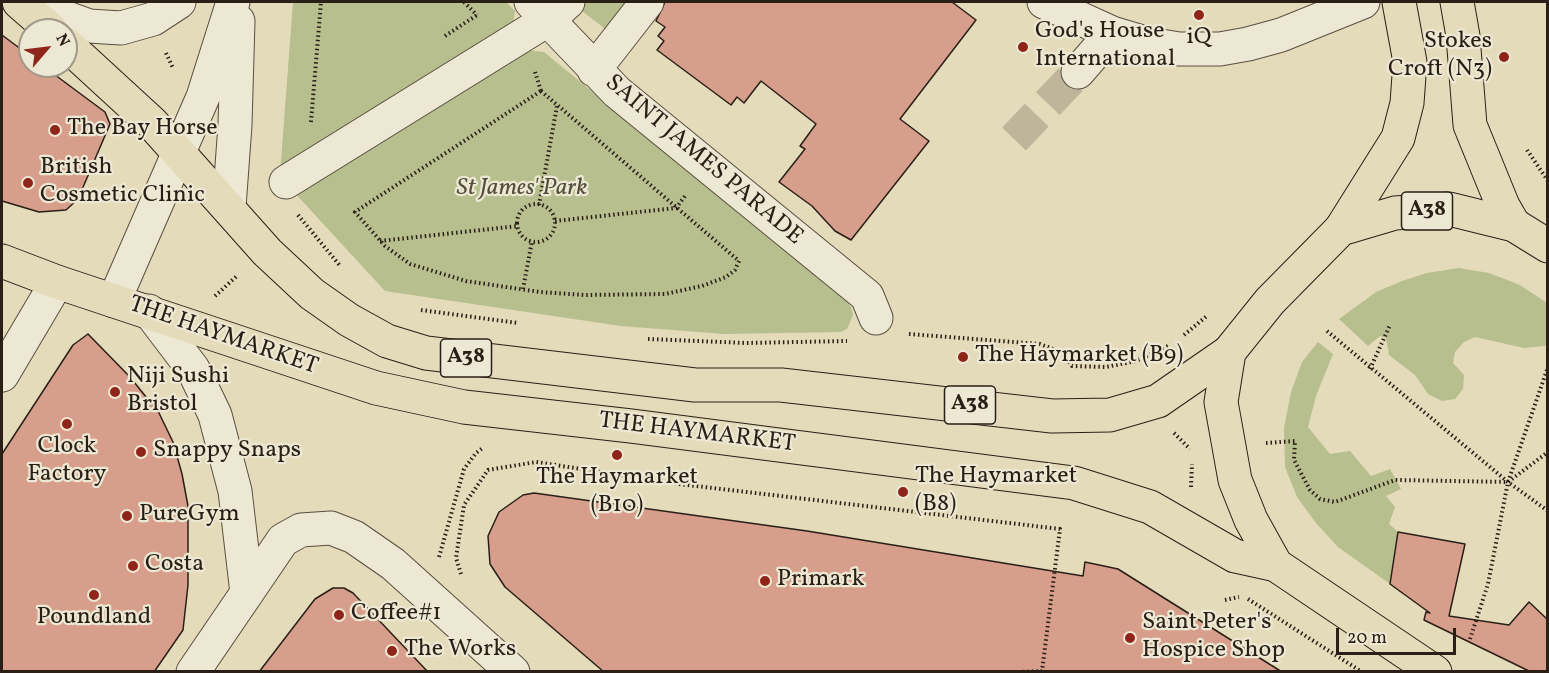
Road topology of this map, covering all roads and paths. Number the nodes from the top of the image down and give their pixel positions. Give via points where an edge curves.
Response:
1 (21, 2) edge
2 (179, 2) edge
3 (233, 2) edge
4 (239, 2) edge
5 (321, 2) edge
6 (464, 2) edge
7 (647, 2) edge
8 (1044, 2) edge
9 (1362, 2) edge
10 (1400, 2) edge
11 (1457, 2) edge
12 (549, 8) edge
13 (38, 18) edge
14 (1112, 33) junction
15 (438, 41) dead end
16 (78, 55) edge
17 (594, 70) junction
18 (1078, 72) tunnel mouth
19 (557, 106) junction
20 (321, 119) dead end
21 (1527, 150) dead end
22 (180, 152) junction
23 (1548, 181) edge
24 (289, 194) joint
25 (538, 206) junction
26 (229, 207) junction
27 (676, 208) junction
28 (555, 221) junction
29 (1514, 225) junction
30 (518, 226) junction
31 (1341, 230) junction
32 (380, 241) junction
33 (532, 241) junction
34 (1548, 246) edge
35 (267, 252) junction
36 (2, 261) edge
37 (344, 269) dead end
38 (57, 282) junction
39 (523, 289) junction
40 (114, 301) junction
41 (413, 309) dead end
42 (1214, 310) dead end
43 (149, 311) junction
44 (528, 325) dead end
45 (1390, 325) dead end
46 (206, 330) junction
47 (878, 331) junction
48 (1327, 331) dead end
49 (1181, 337) dead end
50 (639, 339) dead end
51 (1173, 343) dead end
52 (1229, 352) junction
53 (1136, 361) junction
54 (1548, 367) edge
55 (1370, 369) junction
56 (2, 375) edge
57 (1158, 401) junction
58 (493, 440) dead end
59 (1271, 441) dead end
60 (1193, 452) dead end
61 (1548, 452) edge
62 (1192, 462) dead end
63 (1508, 482) junction
64 (1548, 511) edge
65 (1192, 533) junction
66 (1276, 565) junction
67 (463, 578) dead end
68 (247, 593) junction
69 (429, 596) junction
70 (1225, 600) dead end
71 (1470, 639) dead end
72 (193, 672) edge
73 (513, 672) edge
74 (1020, 672) edge
75 (1362, 672) edge
76 (1435, 672) edge

1 - 2 street via 89,26 122,28 153,19
1 - 13 main road
3 - 22 street via 203,97
4 - 26 street
5 - 20 path via 311,125
6 - 15 path via 477,15
7 - 17 street
8 - 14 street
9 - 14 street via 1281,35 1220,49 1179,49
10 - 31 main road via 1410,62 1407,103 1398,138
11 - 29 main road via 1470,125
12 - 17 street, SAINT JAMES PARADE
12 - 24 street
14 - 18 street
16 - 22 main road, A38
17 - 47 street, SAINT JAMES PARADE via 867,296
19 - 25 path
19 - 27 path
19 - 32 path via 541,92 355,212
21 - 23 path
22 - 26 main road, A38
22 - 40 street
24 - 37 path
25 - 28 path via 546,207
25 - 30 path via 527,207 520,213
26 - 35 main road, A38
27 - 28 path
27 - 39 path via 739,261 735,270 702,286 665,294 585,295
28 - 33 path via 552,234 545,240
29 - 31 main road, A38 via 1449,210 1395,213
29 - 34 main road, A38
30 - 32 path
30 - 33 path via 519,232
31 - 52 main road, A38 via 1270,301
32 - 39 path via 410,264 439,274
33 - 39 path
35 - 46 path via 223,287 205,309
35 - 57 main road, THE HAYMARKET / A38 via 312,294 349,320 387,341 426,353 695,385 781,385 1052,416 1110,415
36 - 38 main road, A38
38 - 40 main road, A38
38 - 56 street
40 - 43 main road, THE HAYMARKET / A38
41 - 44 path
42 - 49 path
43 - 46 main road, THE HAYMARKET / A38
43 - 68 street via 193,369 215,416 235,490
45 - 55 path
46 - 65 main road, THE HAYMARKET / A38 via 376,388 464,408 621,424 1074,483 1150,507
47 - 50 path via 746,343
47 - 53 path via 1040,344 1060,352 1072,366 1106,367
48 - 55 path
51 - 53 path
52 - 57 main road, THE HAYMARKET / A38
52 - 66 main road, A38 via 1221,402 1235,480
53 - 57 path
54 - 63 path
55 - 63 path
57 - 60 path via 1175,435
58 - 69 path via 464,469
59 - 63 path via 1295,441 1294,460 1310,490 1320,499 1335,502 1395,480
61 - 63 path
62 - 65 path
63 - 64 path
63 - 71 path via 1488,584
65 - 66 main road, THE HAYMARKET / A38 via 1235,556
66 - 76 main road, A38
67 - 74 path via 456,558 464,505 488,470 536,462 679,484 1060,529 1042,671
68 - 69 street via 283,540 301,530 331,528 354,537 383,557
68 - 72 street
69 - 73 street
70 - 75 path via 1244,596

